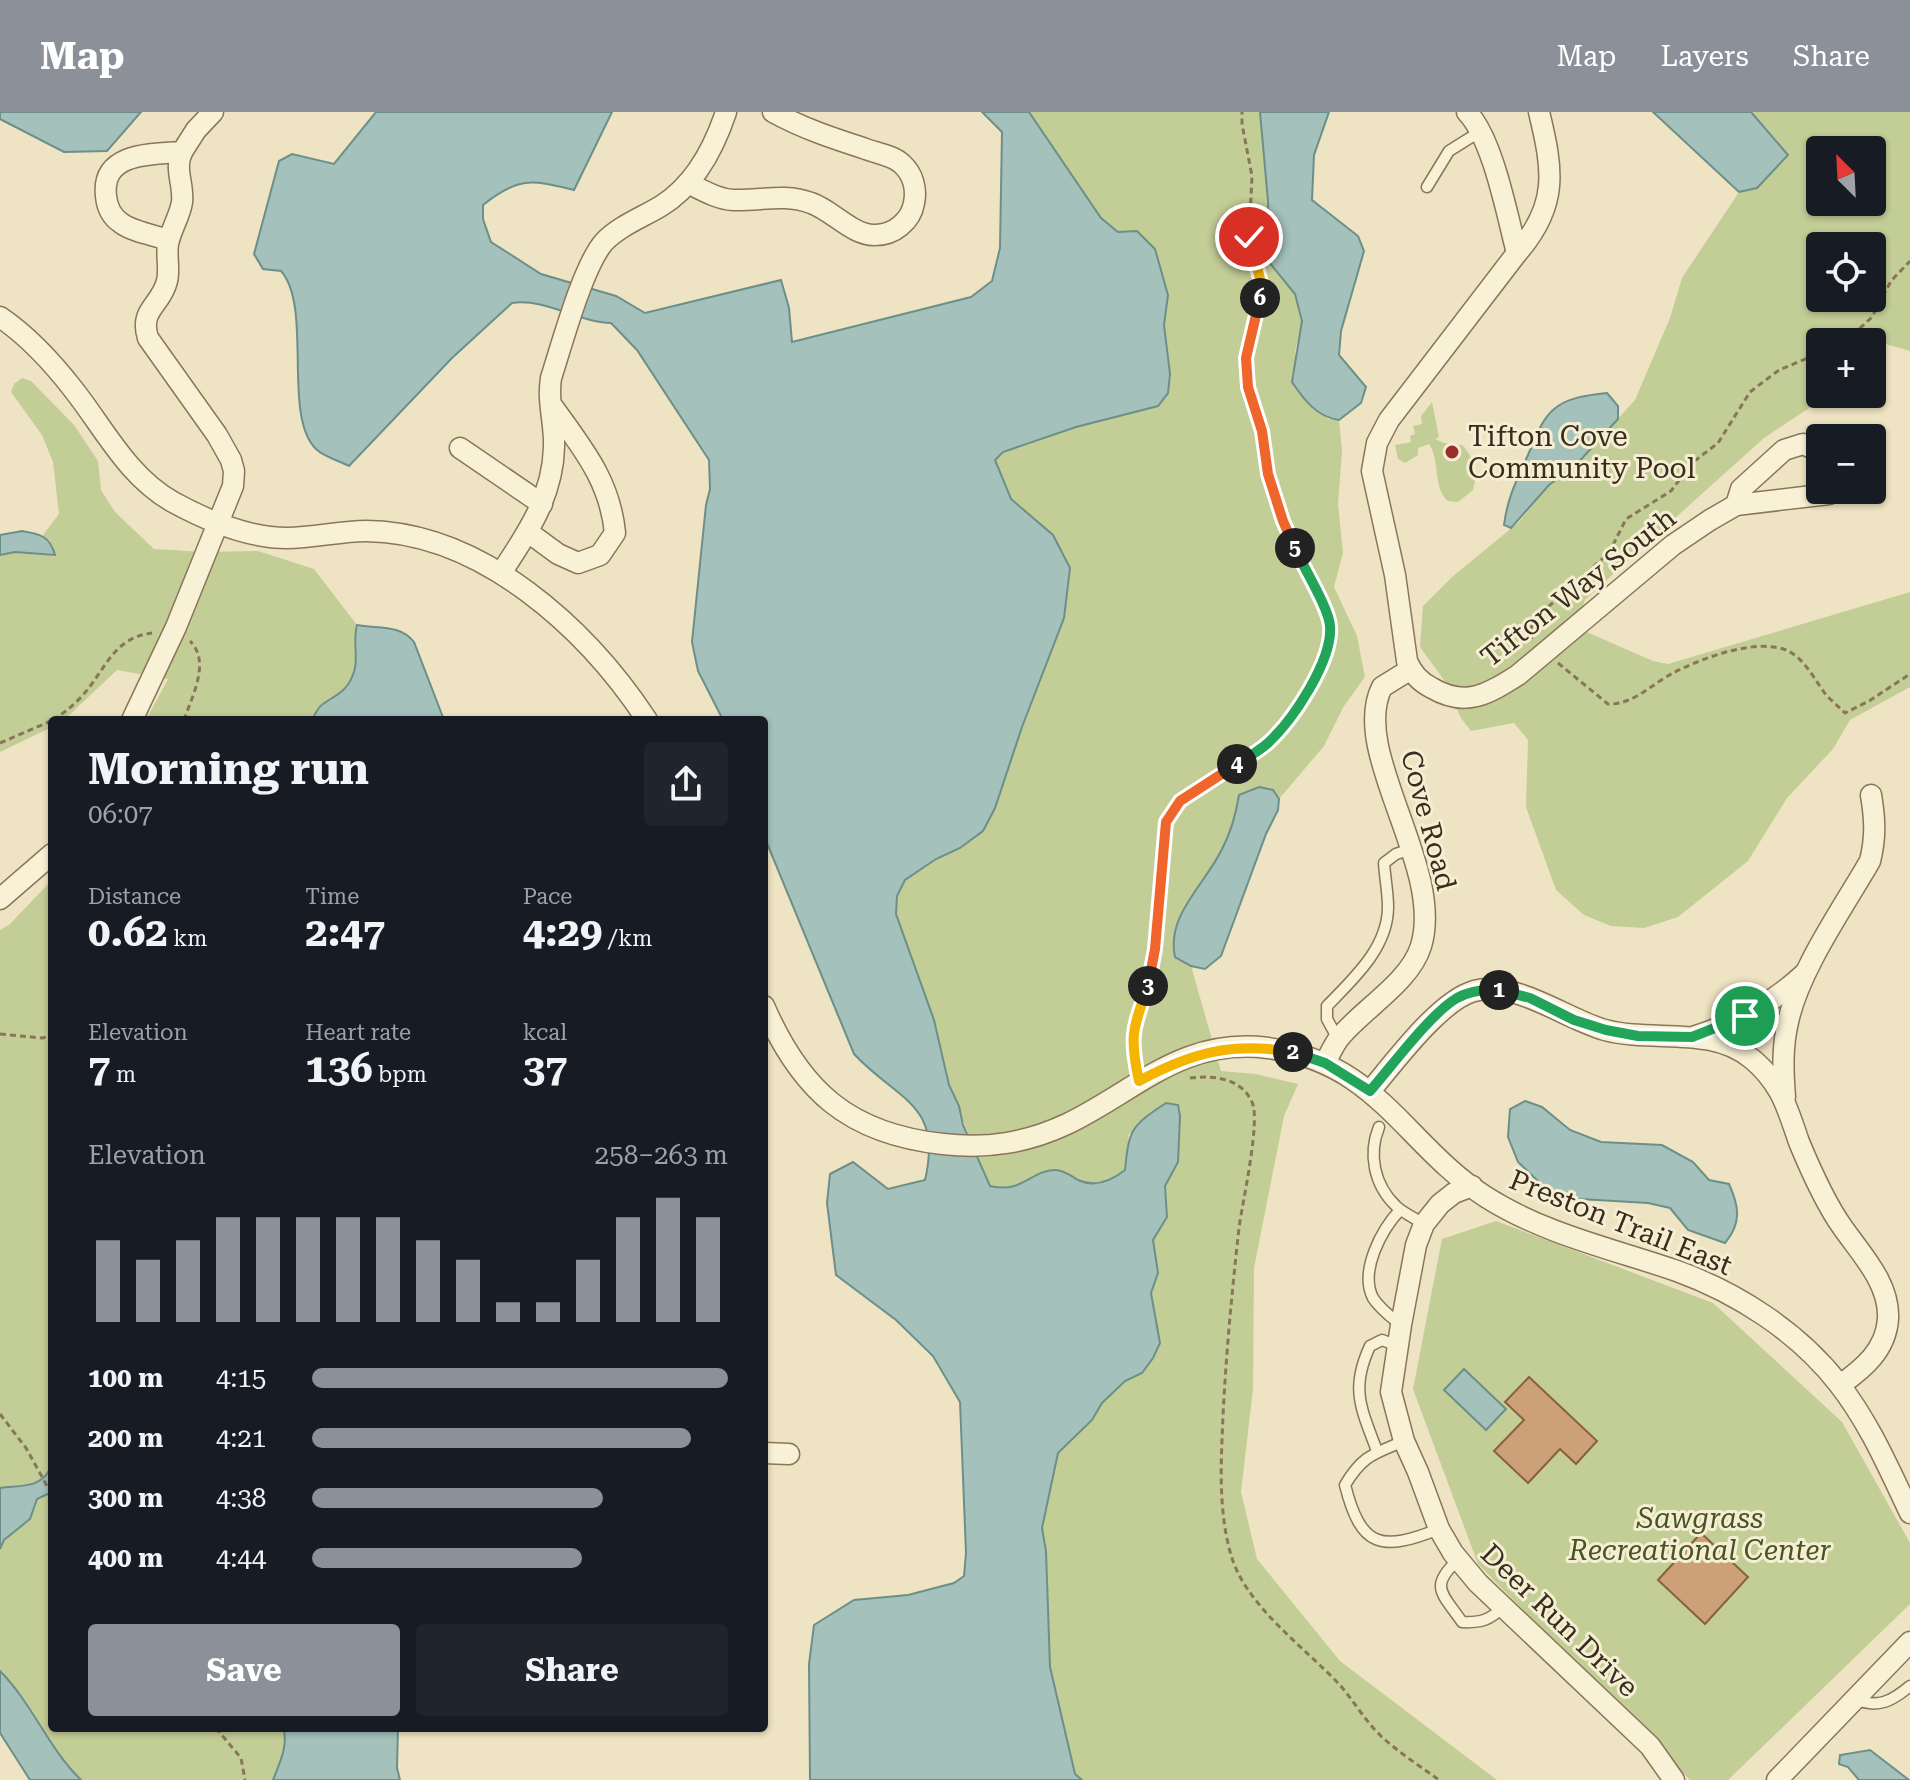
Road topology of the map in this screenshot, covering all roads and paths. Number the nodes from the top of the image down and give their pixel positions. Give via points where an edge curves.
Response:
1 (213, 112) edge
2 (726, 112) edge
3 (773, 112) edge
4 (1242, 112) edge
5 (1467, 112) edge
6 (1539, 112) edge
7 (1481, 131) junction
8 (182, 152) junction
9 (688, 183) junction
10 (1427, 187) dead end
11 (168, 240) junction
12 (1517, 253) junction
13 (1910, 261) edge
14 (4, 328) edge
15 (1860, 328) edge
16 (1806, 359) edge
17 (549, 402) junction
18 (1806, 445) edge
19 (460, 448) dead end
20 (1806, 497) edge
21 (542, 504) junction
22 (1736, 505) junction
23 (218, 522) junction
24 (528, 532) junction
25 (501, 573) junction
26 (160, 633) dead end
27 (185, 637) dead end
28 (1545, 651) junction
29 (1411, 669) junction
30 (1910, 674) edge
31 (57, 716) edge
32 (134, 716) edge
33 (185, 716) edge
34 (644, 716) edge
35 (48, 722) edge
36 (0, 743) edge
37 (1871, 795) dead end
38 (1411, 849) junction
39 (48, 857) edge
40 (0, 899) edge
41 (1807, 972) junction
42 (768, 1029) edge
43 (0, 1034) edge
44 (48, 1037) edge
45 (1692, 1037) junction
46 (1338, 1039) junction
47 (1325, 1063) junction
48 (1189, 1078) dead end
49 (1139, 1081) junction
50 (1370, 1091) junction
51 (1785, 1103) junction
52 (1379, 1127) dead end
53 (1472, 1186) junction
54 (1400, 1210) junction
55 (1424, 1224) junction
56 (1401, 1325) junction
57 (1398, 1346) junction
58 (1840, 1385) junction
59 (0, 1414) edge
60 (1404, 1441) junction
61 (1377, 1451) junction
62 (768, 1453) edge
63 (789, 1454) dead end
64 (48, 1488) edge
65 (1910, 1513) edge
66 (1439, 1529) junction
67 (1458, 1560) junction
68 (1503, 1607) junction
69 (1910, 1642) edge
70 (1910, 1686) edge
71 (1855, 1699) junction
72 (219, 1732) edge
73 (245, 1780) edge
74 (1439, 1780) edge
75 (1674, 1780) edge
76 (1777, 1780) edge

1 - 8 street
2 - 9 street via 715,142
3 - 9 street via 898,161 913,178 916,192 908,218 890,233 863,234 823,208 794,198 733,200
4 - 49 path via 1252,176 1249,237 1263,290 1246,358 1248,387 1283,521 1330,623 1330,641 1289,720 1267,744 1180,801 1166,822 1155,949 1133,1030
5 - 7 street
6 - 12 street via 1550,159 1548,200
7 - 10 lane via 1449,151
7 - 12 street
8 - 11 street via 177,167 182,202
8 - 11 street via 125,160 115,167 105,191 107,205 122,225
9 - 17 street via 665,204 615,233 592,258 551,378
11 - 23 street via 168,279 145,327 231,460 233,486
12 - 29 street via 1397,408 1377,443 1372,471
13 - 15 path
14 - 23 street via 43,354 144,481 168,499
16 - 28 path via 1779,370 1750,392 1718,443 1692,463 1671,491 1626,519 1609,553 1539,615 1529,631
17 - 21 street via 555,445
17 - 24 street via 596,468 613,508 615,533 600,555 578,563
18 - 22 street, Tifton Way South via 1784,450 1741,489
19 - 21 street
20 - 22 street, Tifton Way South
21 - 24 street
22 - 28 street, Tifton Way South via 1673,545
23 - 25 street via 277,537 367,531 420,538
23 - 32 street
24 - 25 street
25 - 34 street via 567,626
26 - 31 path via 134,637 114,650 82,697
27 - 33 path via 201,662
28 - 29 street, Tifton Way South via 1518,675 1472,698 1444,695
28 - 30 path via 1608,704 1618,705 1673,673 1749,646 1786,650 1845,713
29 - 38 street, Cove Road via 1382,687 1374,713 1384,766
35 - 36 path
37 - 41 street via 1876,821 1870,861
38 - 46 street, Cove Road via 1426,920 1420,949 1401,979
38 - 46 lane via 1384,863 1388,910 1381,940 1327,1006 1327,1019
39 - 40 street
41 - 45 street via 1745,1016
41 - 51 street via 1785,1035
42 - 49 street, Preston Trail East via 807,1080 862,1124 932,1143 1016,1143 1067,1124
43 - 44 path
45 - 50 street via 1606,1030 1530,998 1498,990 1472,991 1440,1011
45 - 51 street via 1750,1058
46 - 47 street, Cove Road
47 - 49 street, Preston Trail East via 1296,1053 1245,1047 1195,1055
47 - 50 street, Preston Trail East
48 - 74 path via 1227,1079 1243,1088 1254,1105 1225,1365 1222,1510 1231,1555 1241,1581 1380,1736
50 - 53 street, Preston Trail East
51 - 58 street via 1830,1208 1863,1253 1886,1299 1885,1336 1876,1353
52 - 54 lane via 1373,1156 1377,1177
53 - 55 street, Deer Run Drive via 1440,1204
53 - 58 street, Preston Trail East via 1559,1232 1714,1287 1788,1333
54 - 55 lane
54 - 56 lane via 1376,1241 1370,1276 1371,1294
55 - 56 street, Deer Run Drive
56 - 57 street, Deer Run Drive
57 - 60 street, Deer Run Drive via 1391,1392
57 - 61 lane via 1382,1340 1370,1346 1360,1368 1359,1398
58 - 65 street, Preston Trail East via 1874,1438
59 - 64 path
60 - 61 lane
60 - 66 street, Deer Run Drive
61 - 66 lane via 1357,1464 1345,1485 1366,1534 1385,1543 1410,1541
62 - 63 street
66 - 67 street, Deer Run Drive
67 - 68 street, Deer Run Drive
67 - 68 lane via 1440,1584 1462,1622 1480,1623
68 - 75 street, Deer Run Drive via 1650,1746
69 - 71 street
70 - 71 lane via 1882,1704
71 - 76 street
72 - 73 path via 241,1758

